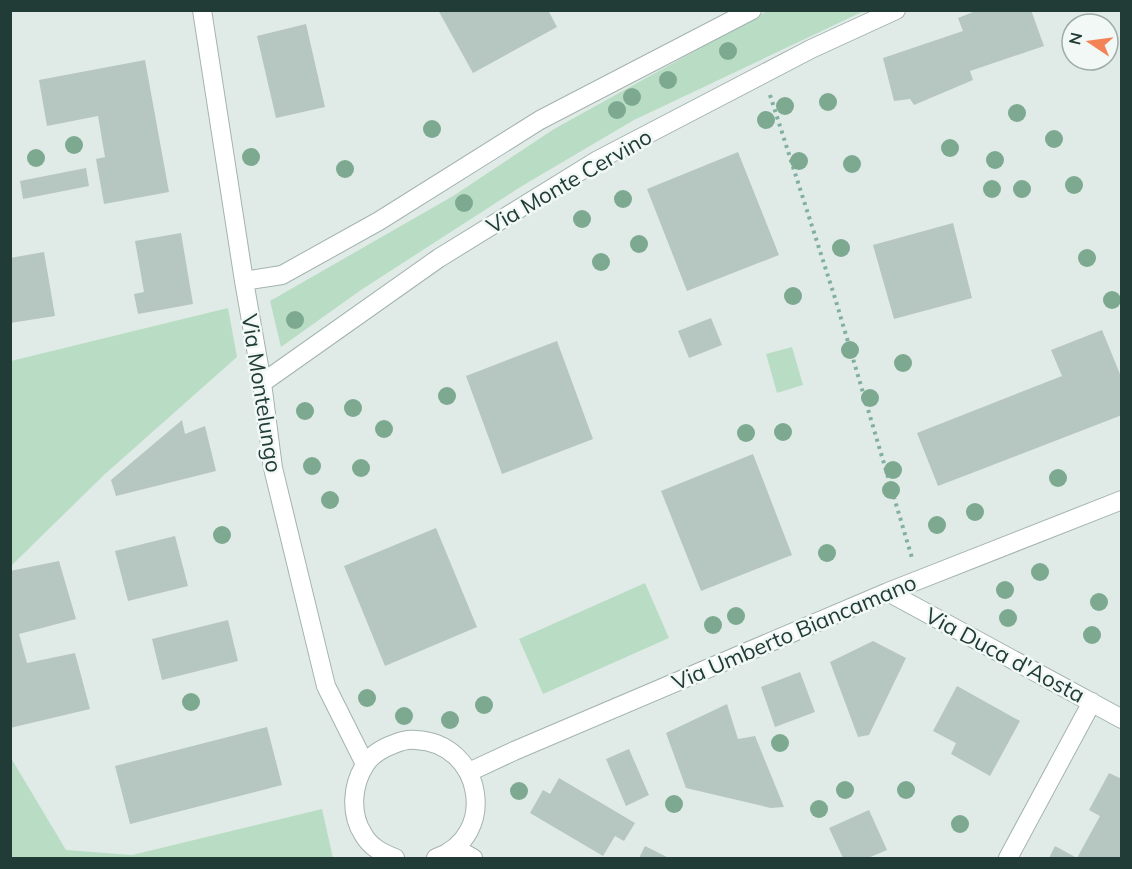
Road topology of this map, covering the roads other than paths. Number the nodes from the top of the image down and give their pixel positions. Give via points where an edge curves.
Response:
1 (202, 10) edge
2 (752, 10) edge
3 (896, 10) edge
4 (244, 281) junction
5 (262, 383) junction
6 (1122, 500) edge
7 (888, 592) junction
8 (1092, 702) junction
9 (1122, 718) edge
10 (365, 764) junction
11 (469, 772) junction
12 (455, 848) junction
13 (378, 854) edge
14 (395, 858) edge
15 (436, 858) edge
16 (473, 858) edge
17 (1008, 858) edge

1 - 4 street, Via Montelungo
2 - 4 street via 540,120 379,221 282,275
3 - 5 street, Via Monte Cervino via 811,49 598,160 439,258
4 - 5 street, Via Montelungo
5 - 10 street, Via Montelungo via 273,468 326,686
6 - 7 street, Via Umberto Biancamano
7 - 8 street, Via Duca d'Aosta
7 - 11 street, Via Umberto Biancamano
8 - 9 street, Via Duca d'Aosta
8 - 17 street
10 - 11 street via 382,749 416,740 438,744 456,755
10 - 13 street via 354,792 354,813 363,835
11 - 12 street via 476,792 474,818
12 - 15 street
12 - 16 street
13 - 14 street

